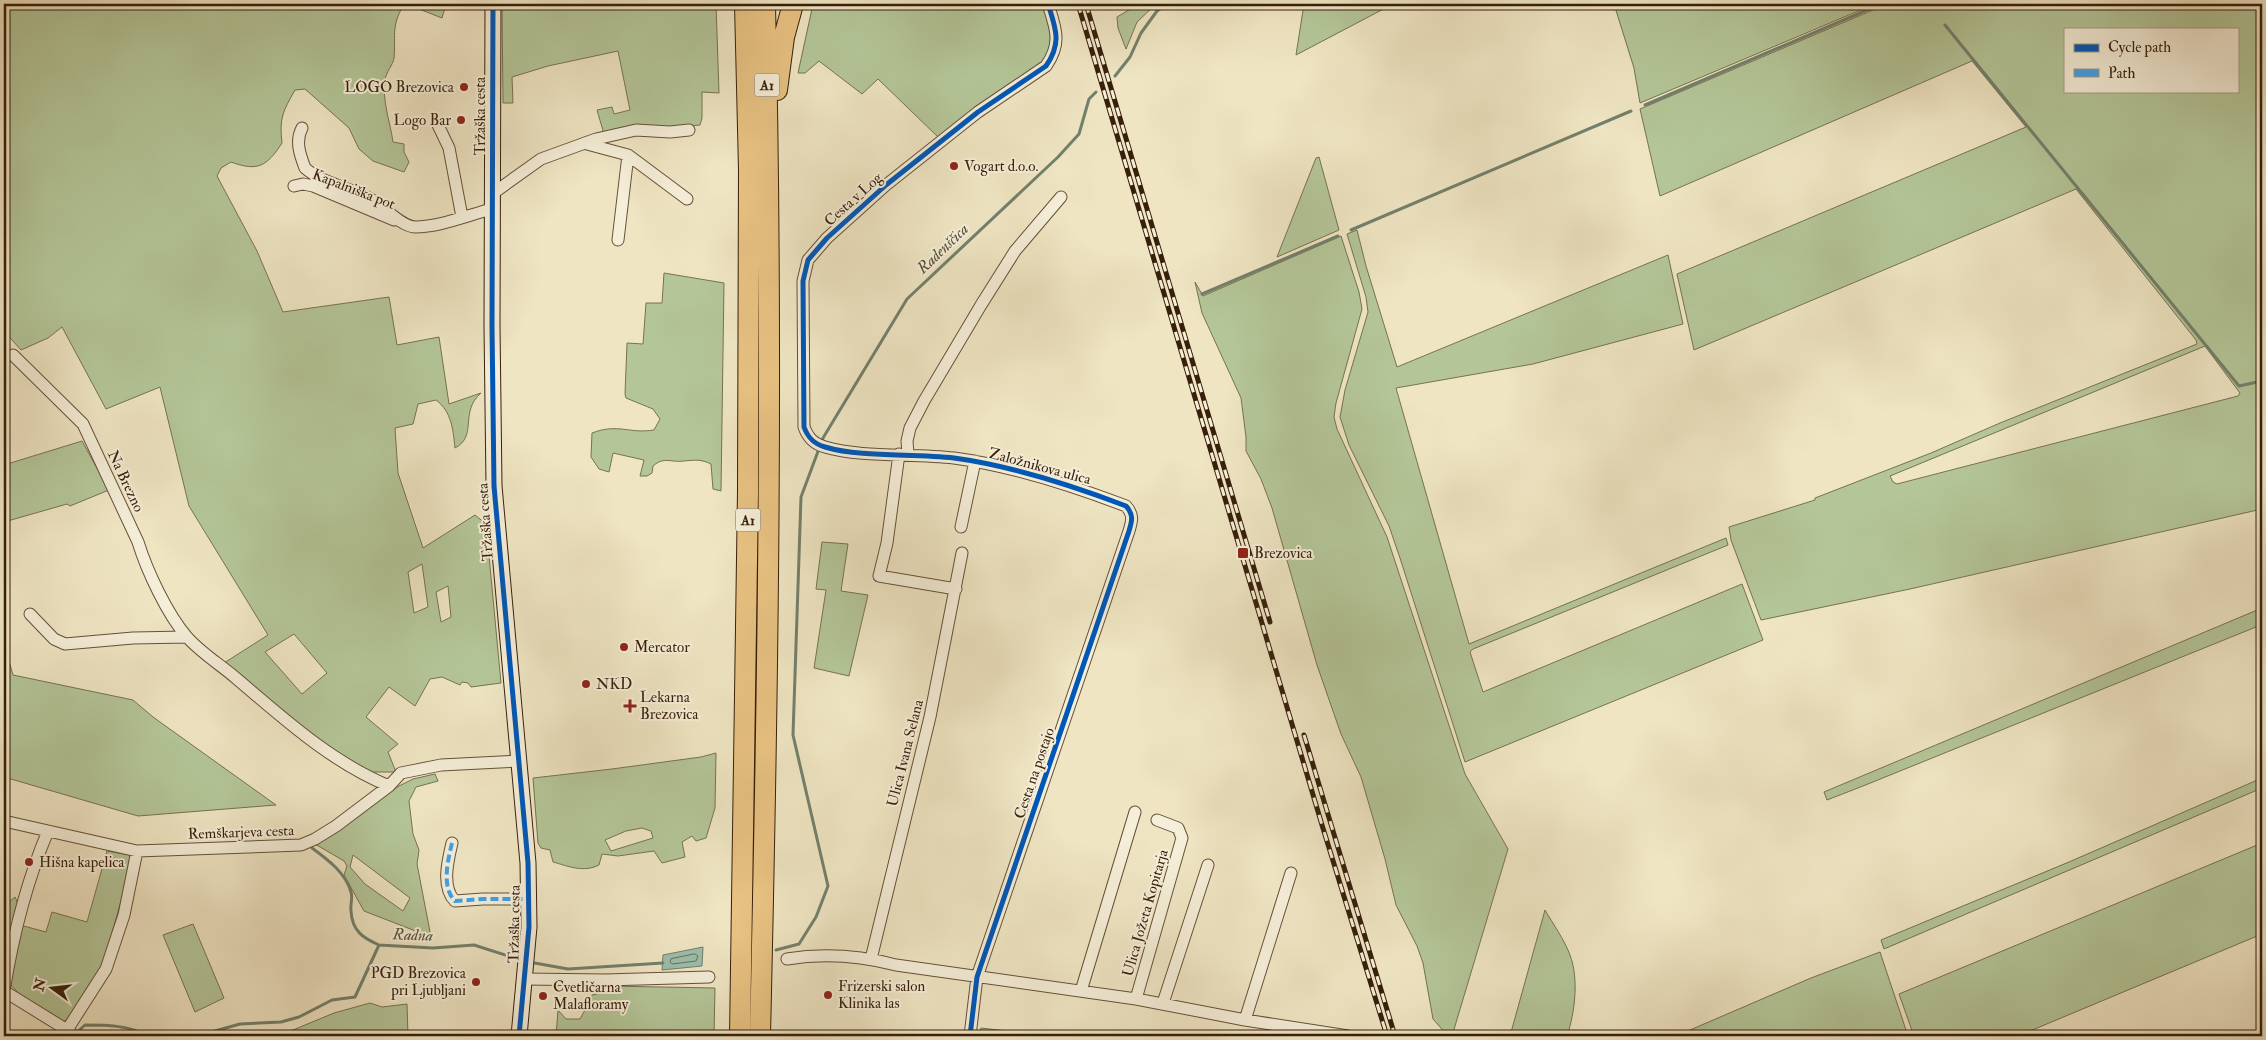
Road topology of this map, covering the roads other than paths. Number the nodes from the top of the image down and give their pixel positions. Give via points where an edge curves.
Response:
1 (493, 4) edge
2 (745, 4) edge
3 (765, 4) edge
4 (793, 4) edge
5 (1048, 4) edge
6 (438, 125) dead end
7 (302, 128) dead end
8 (690, 130) dead end
9 (587, 144) junction
10 (628, 155) junction
11 (768, 166) junction
12 (294, 186) dead end
13 (1061, 197) dead end
14 (687, 198) dead end
15 (492, 201) junction
16 (462, 217) junction
17 (402, 224) junction
18 (618, 240) dead end
19 (13, 355) dead end
20 (903, 454) junction
21 (975, 461) junction
22 (1133, 520) joint
23 (961, 527) dead end
24 (962, 553) dead end
25 (956, 589) junction
26 (30, 614) dead end
27 (187, 637) junction
28 (518, 761) junction
29 (389, 786) junction
30 (1135, 812) dead end
31 (1157, 820) dead end
32 (4, 821) edge
33 (48, 831) junction
34 (452, 843) dead end
35 (137, 851) junction
36 (1208, 865) dead end
37 (1291, 874) dead end
38 (528, 899) junction
39 (787, 959) dead end
40 (871, 959) junction
41 (526, 968) junction
42 (709, 977) dead end
43 (977, 977) junction
44 (4, 991) edge
45 (1081, 991) junction
46 (1136, 999) junction
47 (1164, 1004) junction
48 (1244, 1020) junction
49 (70, 1033) edge
50 (519, 1036) edge
51 (740, 1036) edge
52 (760, 1036) edge
53 (970, 1036) edge
54 (1348, 1036) edge

1 - 15 main road, Tržaška cesta
2 - 51 highway, A1 via 749,170 748,491
3 - 11 highway, A1
4 - 11 highway via 780,61 776,149
5 - 20 street, Cesta v Log via 1057,41 1046,66 938,142 827,238 808,260 802,281 804,427 810,439 819,445
6 - 16 street via 449,148
7 - 17 street, Kapalniška pot via 298,141 305,168 372,199
8 - 9 street via 636,130
9 - 10 street
9 - 15 street via 541,159
10 - 14 street
10 - 18 street
11 - 52 highway, A1 via 766,786
12 - 17 street, Kapalniška pot via 313,186
13 - 20 street via 1014,251 924,401 910,428
15 - 16 street, Kapalniška pot
15 - 28 main road, Tržaška cesta via 494,486
16 - 17 street, Kapalniška pot via 422,226
19 - 27 street, Na Brezno via 83,424 158,592
20 - 21 street, Založnikova ulica
20 - 25 street via 880,576
21 - 22 street, Založnikova ulica via 1080,488 1126,506
21 - 23 street
22 - 43 street, Cesta na postajo
24 - 25 street, Ulica Ivana Selana
25 - 40 street, Ulica Ivana Selana via 930,717
26 - 27 street via 54,639 65,644
27 - 29 street, Na Brezno via 285,720 347,766
28 - 29 street, Remškarjeva cesta via 441,765 401,773
28 - 38 main road, Tržaška cesta via 528,863
29 - 35 street, Remškarjeva cesta via 336,826 301,845
30 - 45 street
31 - 46 street, Ulica Jožeta Kopitarja via 1178,828 1182,838
32 - 33 street, Remškarjeva cesta
33 - 35 street, Remškarjeva cesta
33 - 44 street via 33,867 12,944
34 - 38 street via 447,879 450,897 455,902
35 - 49 street via 124,915 106,969
36 - 47 street
37 - 48 street
38 - 41 main road, Tržaška cesta
39 - 40 street via 805,956
40 - 43 street
41 - 42 street via 605,980
41 - 50 main road, Tržaška cesta
43 - 45 street, Ulica Jožeta Kopitarja
43 - 53 street, Cesta na postajo
44 - 49 street
45 - 46 street, Ulica Jožeta Kopitarja
46 - 47 street, Ulica Jožeta Kopitarja
47 - 48 street, Ulica Jožeta Kopitarja
48 - 54 street, Ulica Jožeta Kopitarja

